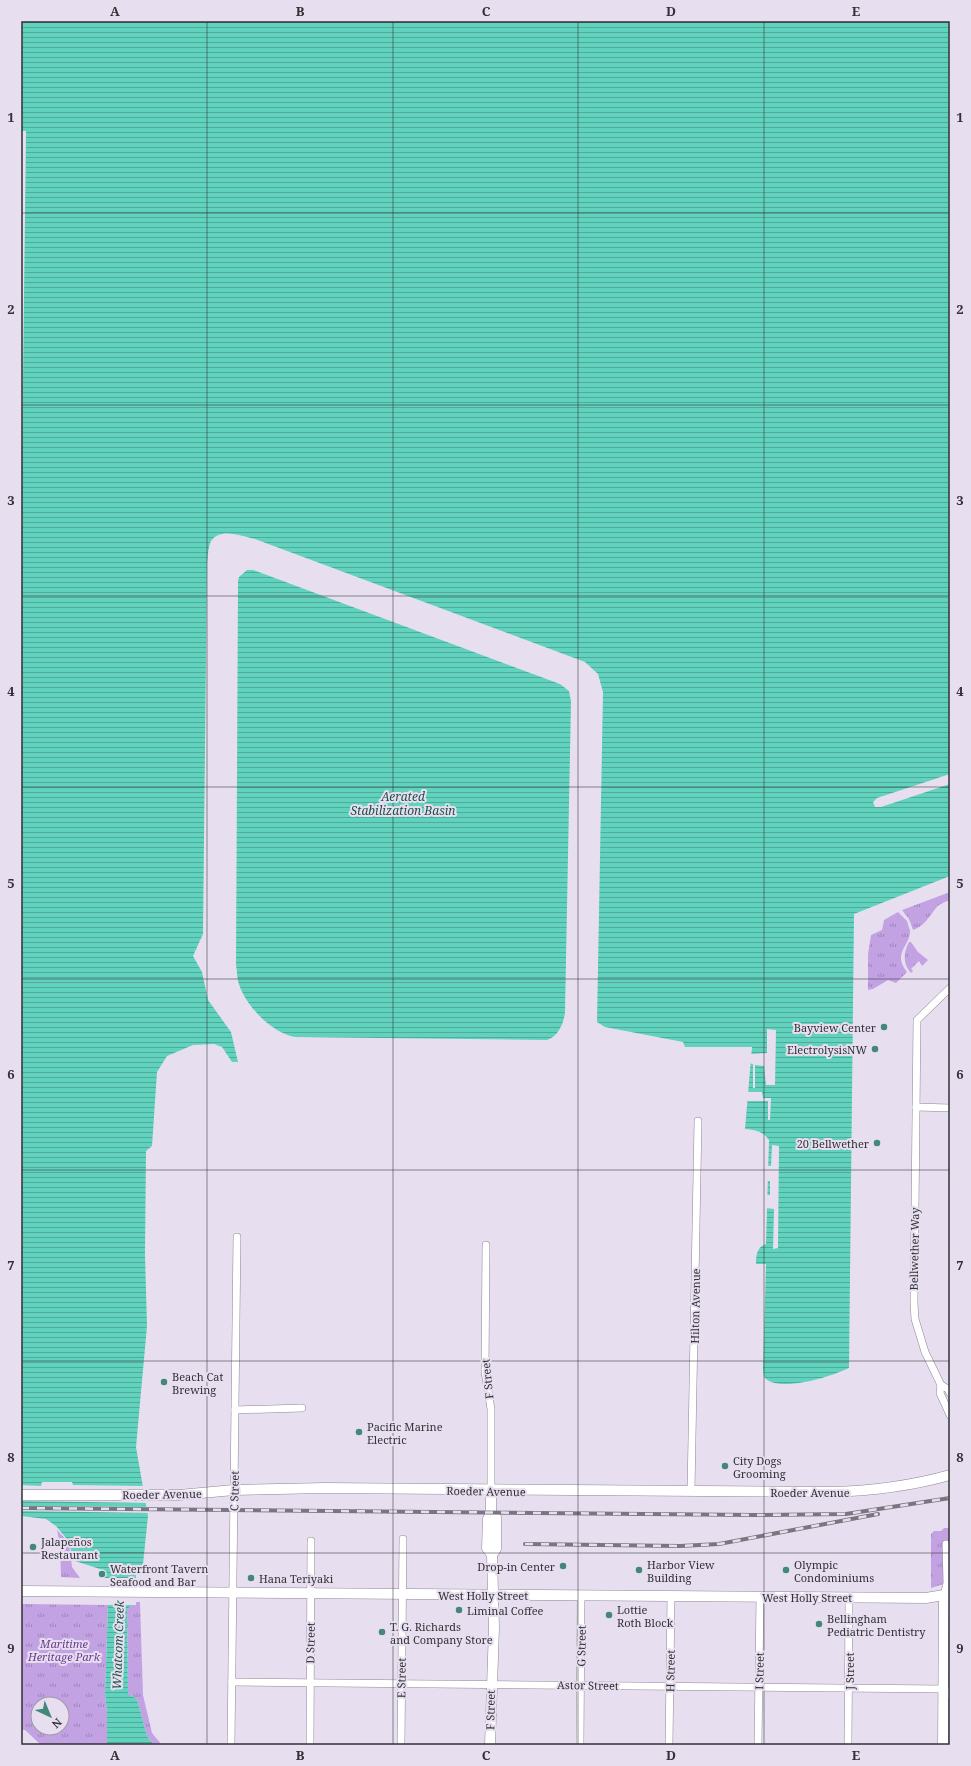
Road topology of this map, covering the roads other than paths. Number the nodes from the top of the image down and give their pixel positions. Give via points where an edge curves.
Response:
1 (950, 988) edge
2 (916, 1107) junction
3 (950, 1108) edge
4 (698, 1121) dead end
5 (237, 1237) dead end
6 (486, 1245) dead end
7 (942, 1385) junction
8 (950, 1393) edge
9 (302, 1408) dead end
10 (235, 1410) junction
11 (950, 1415) edge
12 (950, 1475) edge
13 (234, 1490) junction
14 (491, 1491) junction
15 (691, 1491) junction
16 (21, 1495) edge
17 (403, 1539) dead end
18 (311, 1540) dead end
19 (946, 1544) dead end
20 (21, 1591) edge
21 (233, 1593) junction
22 (311, 1593) junction
23 (402, 1594) junction
24 (493, 1595) junction
25 (947, 1595) edge
26 (582, 1596) junction
27 (671, 1596) junction
28 (760, 1597) junction
29 (849, 1598) junction
30 (232, 1682) junction
31 (310, 1682) junction
32 (401, 1684) junction
33 (490, 1684) junction
34 (580, 1685) junction
35 (670, 1686) junction
36 (759, 1687) junction
37 (849, 1688) junction
38 (947, 1692) edge
39 (231, 1745) edge
40 (310, 1745) edge
41 (400, 1745) edge
42 (490, 1745) edge
43 (580, 1745) edge
44 (669, 1745) edge
45 (758, 1745) edge
46 (848, 1745) edge
47 (943, 1745) edge

1 - 2 street, Bellwether Way via 917,1020
2 - 3 street
2 - 7 street, Bellwether Way via 915,1319 921,1340
4 - 15 street, Hilton Avenue
5 - 10 street, C Street
6 - 14 street, F Street via 485,1372 491,1409
7 - 8 street, Bellwether Way
7 - 11 street, Bellwether Way via 940,1393
9 - 10 street
10 - 13 street, C Street
12 - 15 main road, Roeder Avenue via 856,1491
13 - 14 main road, Roeder Avenue via 324,1488
13 - 16 main road, Roeder Avenue via 166,1496
13 - 21 street, C Street
14 - 15 main road, Roeder Avenue
14 - 24 main road, F Street via 491,1513 496,1517 496,1549 492,1555
17 - 23 street, E Street
18 - 22 street, D Street
19 - 25 street
20 - 21 main road, West Holly Street
21 - 22 main road, West Holly Street
21 - 30 street, C Street
22 - 23 main road, West Holly Street
22 - 31 street, D Street
23 - 24 main road, West Holly Street
23 - 32 street, E Street
24 - 26 main road, West Holly Street
24 - 33 main road, F Street via 494,1628
25 - 29 main road, West Holly Street via 926,1598
25 - 38 main road
26 - 27 main road, West Holly Street
26 - 34 street, G Street
27 - 28 main road, West Holly Street
27 - 35 street, H Street
28 - 29 main road, West Holly Street
28 - 36 street, I Street
29 - 37 street, J Street
30 - 31 street, Astor Street
30 - 39 street, C Street
31 - 32 street, Astor Street
31 - 40 street, D Street
32 - 33 street, Astor Street
32 - 41 street, E Street
33 - 34 street, Astor Street
33 - 42 main road, F Street
34 - 35 street, Astor Street
34 - 43 street, G Street
35 - 36 street, Astor Street
35 - 44 street, H Street
36 - 37 street, Astor Street
36 - 45 street, I Street
37 - 38 street, Astor Street
37 - 46 street, J Street
38 - 47 main road

